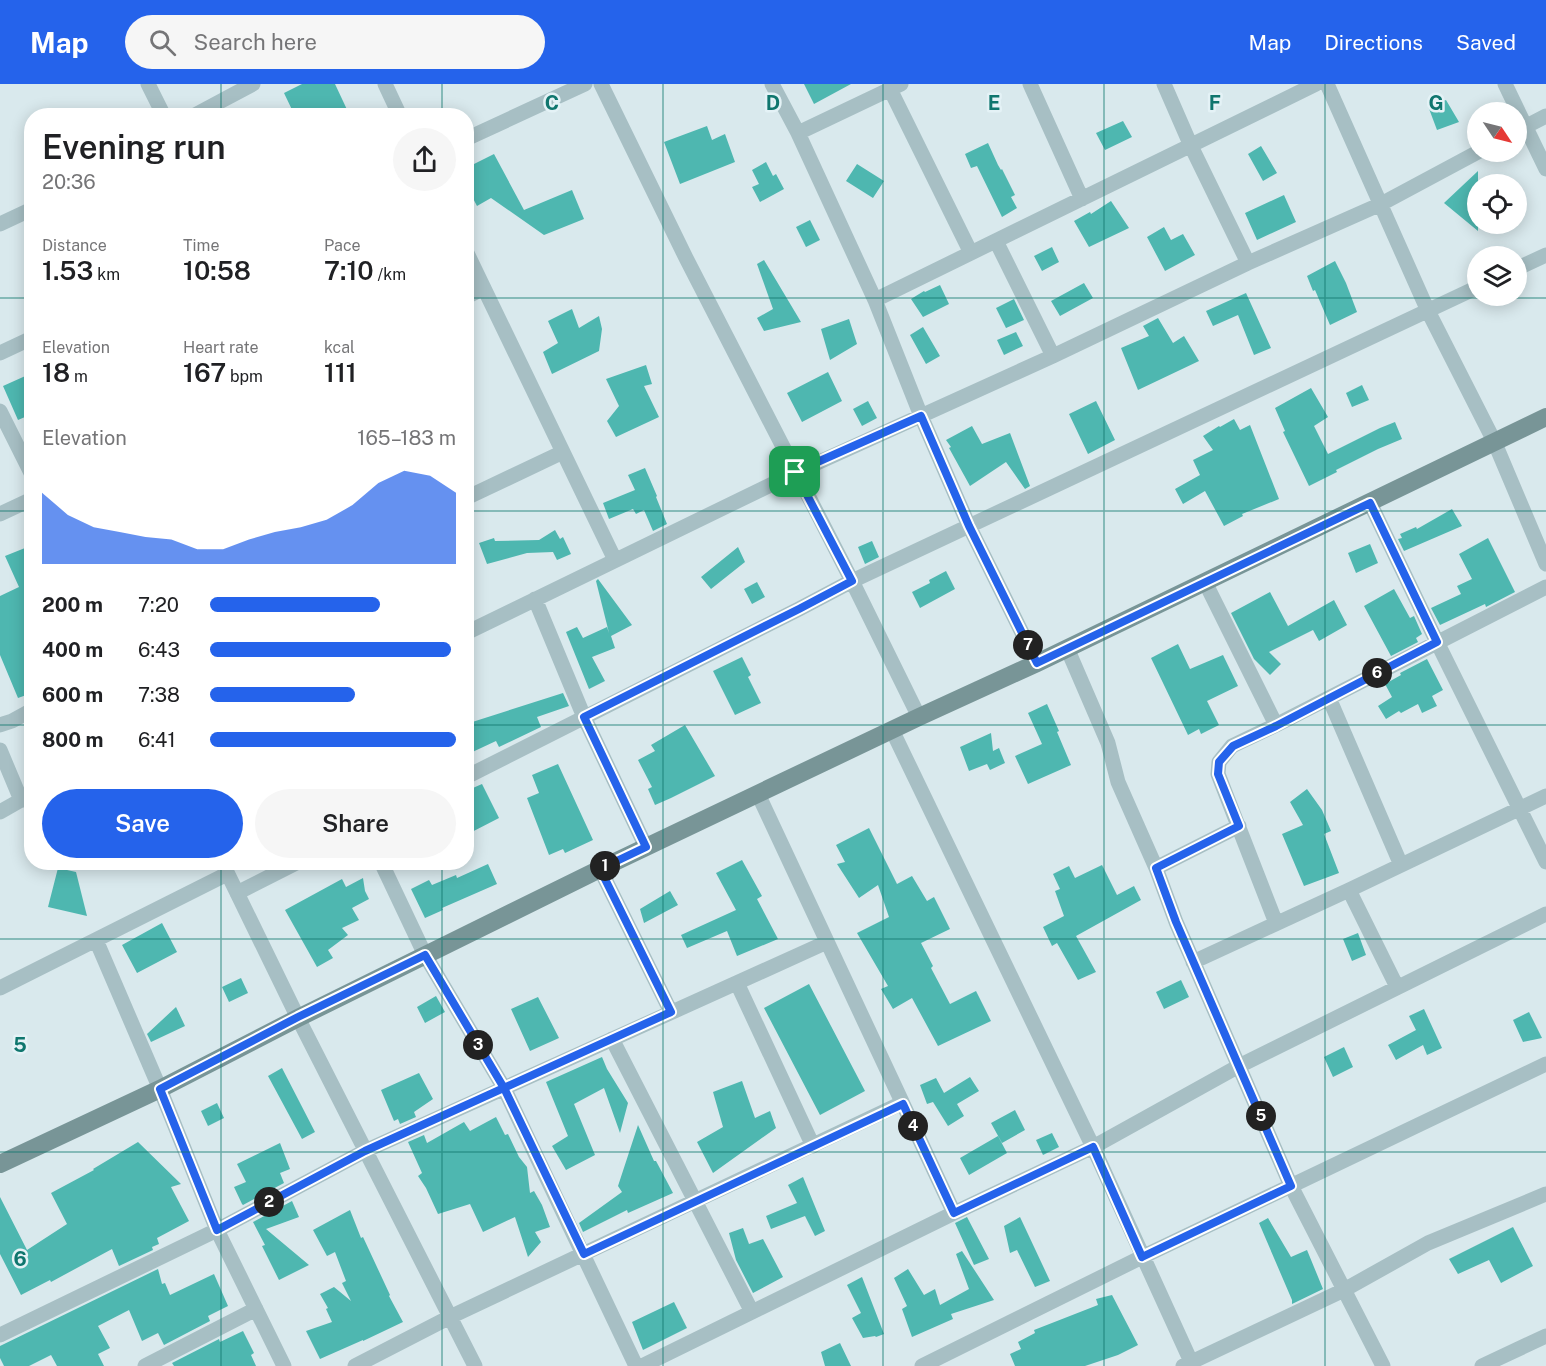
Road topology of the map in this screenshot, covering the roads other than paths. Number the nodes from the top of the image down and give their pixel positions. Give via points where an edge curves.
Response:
1 (148, 84) edge
2 (253, 84) edge
3 (385, 84) edge
4 (585, 84) edge
5 (601, 84) edge
6 (772, 84) edge
7 (1030, 84) edge
8 (1164, 84) edge
9 (1316, 84) edge
10 (1327, 84) edge
11 (1505, 84) edge
12 (896, 87) edge
13 (1511, 102) edge
14 (160, 108) edge
15 (208, 108) edge
16 (396, 108) edge
17 (1546, 116) edge
18 (1527, 126) edge
19 (798, 133) junction
20 (474, 134) edge
21 (1527, 139) edge
22 (1191, 146) junction
23 (1467, 158) edge
24 (1546, 169) edge
25 (1082, 199) junction
26 (1381, 204) junction
27 (24, 213) edge
28 (0, 224) edge
29 (996, 241) junction
30 (971, 253) junction
31 (1546, 255) edge
32 (1248, 262) junction
33 (1527, 264) edge
34 (474, 267) edge
35 (484, 288) junction
36 (1467, 292) edge
37 (474, 293) edge
38 (875, 300) junction
39 (1428, 311) junction
40 (24, 342) edge
41 (0, 353) edge
42 (1053, 356) junction
43 (0, 411) edge
44 (921, 416) junction
45 (1546, 417) edge
46 (1494, 441) junction
47 (563, 452) junction
48 (24, 459) edge
49 (795, 472) junction
50 (474, 494) edge
51 (24, 503) edge
52 (1370, 503) junction
53 (0, 514) edge
54 (969, 526) junction
55 (615, 560) junction
56 (1546, 564) edge
57 (852, 581) junction
58 (1205, 582) junction
59 (1546, 587) edge
60 (535, 599) junction
61 (474, 629) edge
62 (1437, 642) junction
63 (1067, 648) junction
64 (1037, 663) junction
65 (1329, 698) junction
66 (24, 714) edge
67 (584, 717) junction
68 (920, 717) junction
69 (0, 725) edge
70 (1276, 726) junction
71 (892, 730) junction
72 (0, 750) edge
73 (474, 773) edge
74 (758, 794) junction
75 (24, 796) edge
76 (1546, 796) edge
77 (24, 801) edge
78 (1520, 809) junction
79 (0, 812) edge
80 (1239, 826) junction
81 (646, 847) junction
82 (1546, 862) edge
83 (1401, 865) junction
84 (1156, 868) junction
85 (600, 869) junction
86 (220, 870) edge
87 (225, 870) edge
88 (282, 870) edge
89 (385, 870) edge
90 (1349, 890) junction
91 (237, 893) junction
92 (1546, 914) edge
93 (1276, 923) junction
94 (96, 940) junction
95 (827, 942) junction
96 (425, 955) junction
97 (1193, 962) junction
98 (2, 983) edge
99 (737, 983) junction
100 (1397, 987) junction
101 (671, 1012) junction
102 (298, 1017) junction
103 (612, 1039) junction
104 (1546, 1064) edge
105 (1239, 1066) junction
106 (504, 1088) junction
107 (160, 1089) junction
108 (903, 1104) junction
109 (813, 1146) junction
110 (1093, 1147) junction
111 (365, 1151) junction
112 (0, 1164) edge
113 (1291, 1186) junction
114 (1546, 1194) edge
115 (695, 1202) junction
116 (954, 1213) junction
117 (217, 1230) junction
118 (584, 1254) junction
119 (1142, 1257) junction
120 (1344, 1290) junction
121 (256, 1309) junction
122 (752, 1312) junction
123 (450, 1317) junction
124 (0, 1335) edge
125 (1546, 1336) edge
126 (1189, 1365) edge
127 (145, 1366) edge
128 (284, 1366) edge
129 (356, 1366) edge
130 (474, 1366) edge
131 (636, 1366) edge
132 (642, 1366) edge
133 (922, 1366) edge
134 (1383, 1366) edge
135 (1482, 1366) edge

1 - 14 street
2 - 15 street
3 - 16 street
4 - 20 street
5 - 49 street
6 - 19 street
7 - 25 street
8 - 22 street
9 - 22 street
10 - 26 street
11 - 13 street
12 - 19 street
12 - 30 street
17 - 18 street
19 - 38 street
21 - 24 street
22 - 25 street
22 - 32 street
23 - 26 street
25 - 29 street
26 - 32 street
26 - 39 street
27 - 28 street
29 - 30 street
29 - 42 street
30 - 38 street
31 - 33 street
32 - 42 street
34 - 35 street
35 - 37 street
35 - 47 street
36 - 39 street
38 - 44 street
39 - 46 street
39 - 54 street
40 - 41 street
42 - 44 street
43 - 48 street
44 - 49 street
44 - 54 street
45 - 46 main road
46 - 52 main road
46 - 56 street
47 - 50 street
47 - 55 street
49 - 55 street
49 - 57 street
51 - 53 street
52 - 58 main road
52 - 62 street
54 - 57 street
54 - 64 street
55 - 60 street
57 - 67 street
57 - 68 street
58 - 63 main road
58 - 70 street
59 - 62 street
60 - 61 street
60 - 67 street
62 - 65 street
62 - 78 street
63 - 64 main road
63 - 84 street
64 - 68 main road
65 - 70 street
65 - 83 street
66 - 69 street
67 - 73 street
67 - 81 street
68 - 71 main road
70 - 80 street via 1233,746 1219,762 1218,774
71 - 74 main road
71 - 110 street
72 - 75 street
74 - 81 main road
74 - 95 street
76 - 78 street
77 - 79 street
78 - 82 street
78 - 83 street
80 - 84 street
80 - 93 street
81 - 85 main road
83 - 90 street
84 - 97 street
85 - 96 main road
85 - 101 street
86 - 94 street
87 - 91 street
88 - 91 street
89 - 96 street
90 - 93 street
90 - 100 street
91 - 102 street
92 - 100 street
93 - 97 street
94 - 98 street
94 - 107 street
95 - 99 street
95 - 108 street
96 - 102 main road
96 - 106 street
97 - 105 street
99 - 101 street
99 - 109 street
100 - 105 street
101 - 103 street
102 - 107 main road
102 - 111 street
103 - 106 street
103 - 115 street
104 - 113 street
105 - 110 street
105 - 113 street
106 - 111 street
106 - 118 street
107 - 112 main road
107 - 117 street
108 - 109 street
108 - 116 street
109 - 115 street
110 - 116 street
110 - 119 street
111 - 117 street
111 - 123 street
113 - 119 street
113 - 120 street
114 - 120 street via 1428,1243
115 - 118 street
115 - 122 street
116 - 122 street
117 - 121 street
117 - 124 street
118 - 123 street
118 - 131 street
119 - 126 street
119 - 133 street
120 - 126 street
120 - 134 street
121 - 127 street
121 - 128 street
122 - 132 street
123 - 129 street
123 - 130 street
125 - 135 street

